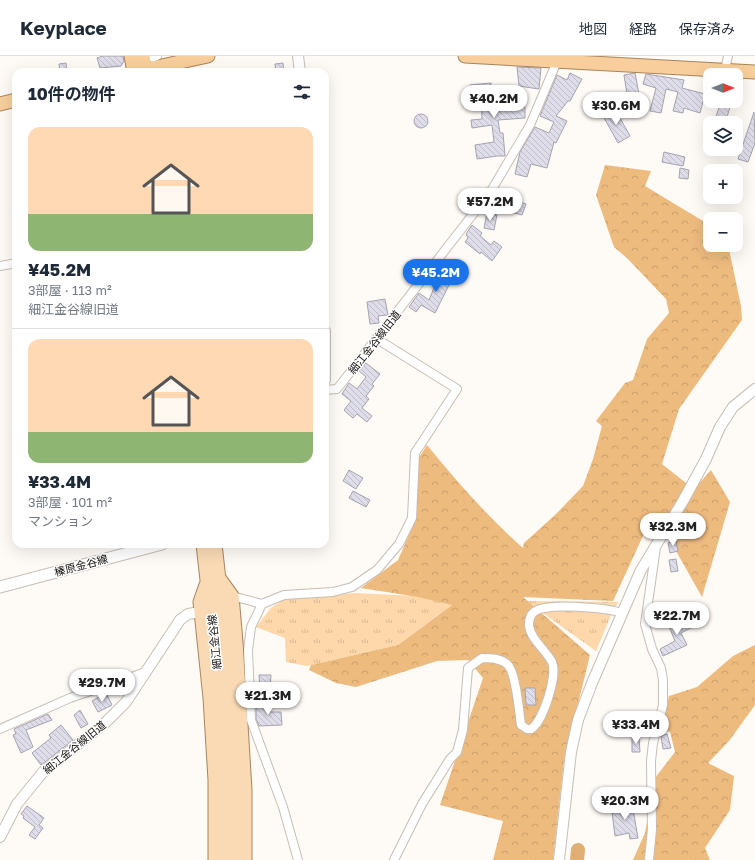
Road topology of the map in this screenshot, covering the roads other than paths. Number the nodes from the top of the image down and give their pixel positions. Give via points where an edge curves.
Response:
1 (131, 56) edge
2 (208, 56) edge
3 (298, 56) edge
4 (465, 56) edge
5 (728, 56) edge
6 (151, 57) edge
7 (558, 59) edge
8 (138, 68) edge
9 (142, 68) edge
10 (154, 68) edge
11 (300, 68) edge
12 (725, 68) edge
13 (703, 69) edge
14 (743, 71) edge
15 (755, 72) edge
16 (12, 101) edge
17 (0, 104) edge
18 (12, 264) edge
19 (0, 266) edge
20 (377, 339) junction
21 (755, 389) edge
22 (329, 390) edge
23 (656, 547) junction
24 (147, 548) edge
25 (204, 548) edge
26 (215, 548) edge
27 (213, 580) junction
28 (0, 587) edge
29 (232, 596) junction
30 (262, 604) junction
31 (201, 612) junction
32 (622, 613) junction
33 (146, 672) junction
34 (0, 729) edge
35 (0, 837) edge
36 (215, 860) edge
37 (226, 860) edge
38 (235, 860) edge
39 (245, 860) edge
40 (298, 860) edge
41 (394, 860) edge
42 (559, 860) edge
43 (649, 860) edge

1 - 8 highway
2 - 10 highway
3 - 11 street
4 - 7 highway
5 - 12 street
6 - 9 highway
7 - 13 highway
7 - 20 street, 細江金谷線旧道 via 530,125 491,191
14 - 15 highway
16 - 17 highway
18 - 19 street
20 - 22 street, 細江金谷線旧道 via 337,389
20 - 30 street via 457,389 415,453 412,518 399,544 377,570 360,583 333,592 284,595
21 - 23 street via 733,407 720,427 706,459
23 - 32 street via 641,570
23 - 43 street via 646,624 652,649 661,668 663,706 653,743
24 - 28 main road, 榛原金谷線
25 - 27 main road, 細江金谷線
26 - 27 main road, 細江金谷線
27 - 29 main road
27 - 31 main road via 200,602
27 - 37 main road, 細江金谷線
27 - 38 main road, 細江金谷線 via 230,697
29 - 30 street
29 - 39 main road via 243,743
30 - 40 street via 251,627 248,650 251,720 283,807
31 - 33 street, 細江金谷線旧道 via 188,614 180,620
31 - 36 main road via 215,780
32 - 41 street via 592,607 548,608 534,612 530,617 529,627 552,663 553,674 540,720 530,729 521,725 508,664 482,658 468,668 462,735 457,752 422,804
32 - 42 street via 578,720 571,752
33 - 34 street via 70,698
33 - 35 street, 細江金谷線旧道 via 126,702 105,723 43,772 30,786 17,804

